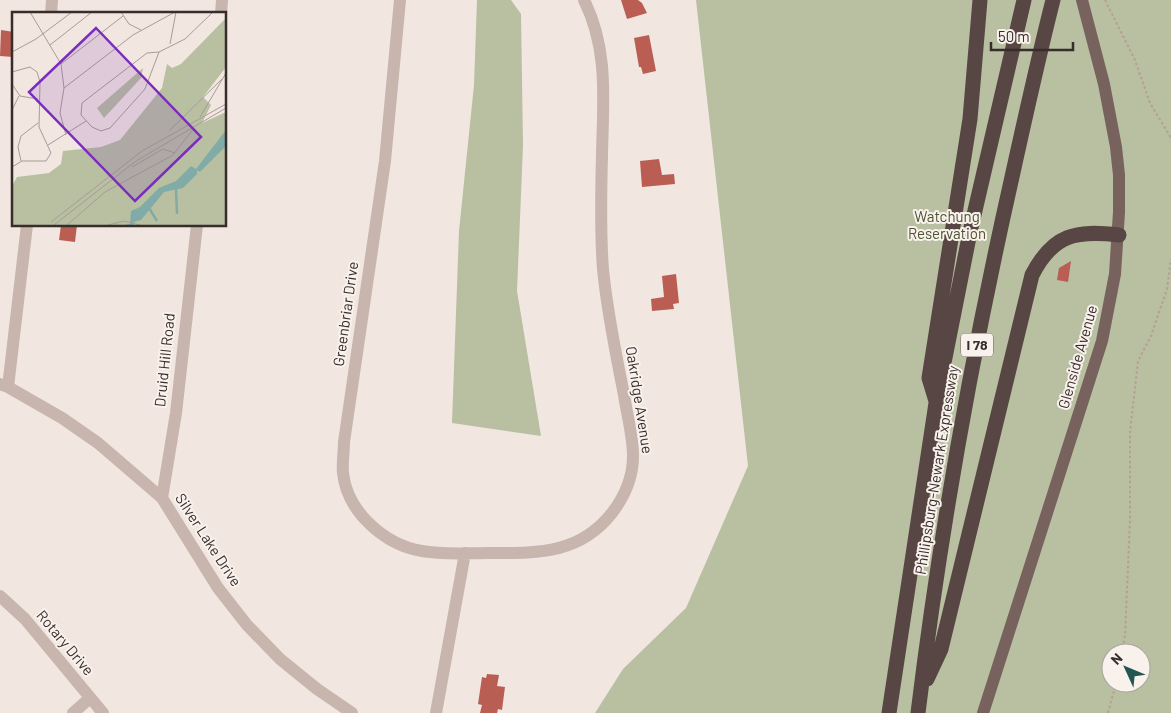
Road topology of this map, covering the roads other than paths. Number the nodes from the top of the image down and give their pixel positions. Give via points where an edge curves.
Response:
1 (400, 0) edge
2 (584, 0) edge
3 (980, 0) edge
4 (1024, 0) edge
5 (1053, 0) edge
6 (1082, 0) edge
7 (27, 226) edge
8 (197, 226) edge
9 (1119, 235) junction
10 (4, 385) edge
11 (936, 403) junction
12 (162, 498) junction
13 (465, 553) junction
14 (0, 596) edge
15 (920, 694) junction
16 (90, 698) junction
17 (73, 713) edge
18 (103, 713) edge
19 (352, 713) edge
20 (436, 713) edge
21 (889, 713) edge
22 (918, 713) edge
23 (982, 713) edge

1 - 13 street, Greenbriar Drive via 385,161 344,442 343,475 355,507 388,538 423,552
2 - 13 street, Oakridge Avenue via 602,51 603,270 632,443 632,472 612,514 595,530 574,542 533,553
3 - 11 highway via 970,119 929,378
4 - 11 highway, Phillipsburg-Newark Expressway / I 78 via 970,232
5 - 15 highway, Phillipsburg-Newark Expressway / I 78 via 973,364
6 - 9 main road, Glenside Avenue via 1116,146
7 - 10 street
8 - 12 street, Druid Hill Road via 176,413
9 - 15 highway via 1085,232 1066,238 1050,249 1032,275 940,649
9 - 23 main road, Glenside Avenue via 1102,341
10 - 12 street, Silver Lake Drive via 98,443
11 - 21 highway, Phillipsburg-Newark Expressway / I 78
12 - 19 street, Silver Lake Drive via 218,588 247,625 280,659 317,690
13 - 20 street
14 - 16 street, Rotary Drive via 25,619
15 - 22 highway, Phillipsburg-Newark Expressway / I 78
16 - 17 street
16 - 18 street, Rotary Drive

